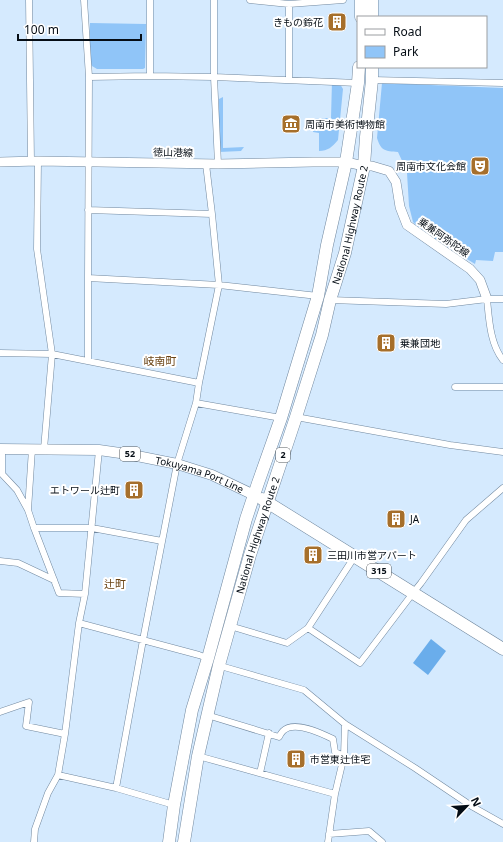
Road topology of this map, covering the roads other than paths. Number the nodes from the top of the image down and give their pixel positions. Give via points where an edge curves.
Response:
1 (29, 0) edge
2 (84, 0) edge
3 (150, 0) edge
4 (214, 0) edge
5 (250, 0) edge
6 (343, 0) edge
7 (361, 0) edge
8 (372, 0) edge
9 (289, 4) junction
10 (361, 16) edge
11 (372, 16) edge
12 (359, 68) edge
13 (372, 68) edge
14 (150, 76) junction
15 (89, 77) junction
16 (214, 77) junction
17 (289, 80) junction
18 (372, 80) junction
19 (358, 83) junction
20 (503, 83) edge
21 (0, 162) edge
22 (34, 162) junction
23 (88, 162) junction
24 (346, 162) junction
25 (206, 164) junction
26 (218, 164) junction
27 (364, 166) junction
28 (88, 210) junction
29 (212, 214) junction
30 (88, 278) junction
31 (219, 285) junction
32 (318, 296) junction
33 (487, 299) junction
34 (503, 299) edge
35 (330, 300) junction
36 (0, 353) edge
37 (52, 354) junction
38 (503, 360) edge
39 (88, 361) junction
40 (198, 383) junction
41 (455, 387) dead end
42 (503, 387) edge
43 (196, 403) junction
44 (296, 417) junction
45 (281, 418) junction
46 (1, 449) edge
47 (32, 449) junction
48 (44, 449) junction
49 (100, 450) junction
50 (503, 452) edge
51 (177, 464) junction
52 (503, 488) edge
53 (254, 495) junction
54 (268, 501) junction
55 (28, 510) junction
56 (34, 528) junction
57 (92, 528) junction
58 (162, 541) junction
59 (355, 556) junction
60 (0, 561) edge
61 (54, 580) junction
62 (413, 593) junction
63 (85, 594) junction
64 (78, 623) junction
65 (230, 626) junction
66 (308, 628) junction
67 (143, 640) junction
68 (503, 649) edge
69 (208, 658) junction
70 (219, 666) junction
71 (0, 712) edge
72 (207, 715) junction
73 (345, 724) junction
74 (269, 733) junction
75 (65, 734) junction
76 (198, 756) junction
77 (344, 756) junction
78 (260, 773) junction
79 (58, 775) junction
80 (116, 788) junction
81 (336, 794) junction
82 (174, 805) junction
83 (503, 824) edge
84 (329, 834) junction
85 (34, 842) edge
86 (169, 842) edge
87 (184, 842) edge
88 (328, 842) edge
89 (382, 842) edge

1 - 22 street
2 - 15 street
3 - 14 street
4 - 16 street
5 - 9 street
6 - 9 street
7 - 10 highway
8 - 11 highway
9 - 17 street
12 - 19 highway, National Highway Route 2 / 2
13 - 18 highway, National Highway Route 2 / 2
14 - 15 street
14 - 16 street
15 - 23 street
16 - 17 street
16 - 26 street
17 - 19 street
18 - 20 street
18 - 27 highway, National Highway Route 2 / 2
19 - 24 highway, National Highway Route 2 / 2
21 - 22 street, 徳山港線
22 - 23 street, 徳山港線
22 - 37 street via 37,249
23 - 25 street, 徳山港線
23 - 28 street
24 - 26 street, 徳山港線
24 - 27 street, 乗兼阿弥陀線
24 - 32 highway, National Highway Route 2 / 2
25 - 26 street, 徳山港線
25 - 29 street
27 - 33 street, 乗兼阿弥陀線 via 389,172 396,182 400,208 407,225 470,269 480,280
27 - 35 highway, National Highway Route 2 / 2 via 345,253
28 - 29 street
28 - 30 street
29 - 31 street
30 - 31 street
30 - 39 street
31 - 32 street
31 - 40 street
32 - 45 highway, National Highway Route 2 / 2
33 - 34 street
33 - 35 street via 446,304
33 - 38 street via 490,328
35 - 44 highway, National Highway Route 2 / 2 via 322,335
36 - 37 street
37 - 39 street
37 - 48 street
39 - 40 street
40 - 43 street
41 - 42 street
43 - 45 street
43 - 51 street
44 - 50 street
44 - 54 highway, National Highway Route 2 / 2
45 - 53 highway, National Highway Route 2 / 2
46 - 47 main road, Tokuyama Port Line / 52
46 - 55 street via 2,474 17,490
47 - 48 main road, Tokuyama Port Line / 52
47 - 55 street
48 - 49 main road, Tokuyama Port Line / 52
49 - 51 main road, Tokuyama Port Line / 52
49 - 57 street
51 - 53 main road, Tokuyama Port Line / 52
51 - 58 street
52 - 62 street via 466,520
53 - 54 highway, 315
53 - 69 highway, National Highway Route 2 / 2
54 - 59 highway, 315
54 - 65 highway, National Highway Route 2 / 2
55 - 56 street
56 - 57 street
56 - 61 street
57 - 58 street
57 - 63 street
58 - 67 street
59 - 62 highway, 315
59 - 66 street
60 - 61 street via 18,563
61 - 63 street via 59,593
62 - 66 street via 360,663
62 - 68 highway, 315
63 - 64 street
64 - 67 street
64 - 75 street
65 - 66 street via 287,643
65 - 70 highway, National Highway Route 2 / 2
67 - 69 street
67 - 80 street
69 - 70 street
69 - 82 highway, National Highway Route 2 / 2 via 192,710
70 - 72 highway, National Highway Route 2 / 2
70 - 73 street via 304,690
71 - 75 street via 29,702 26,726
72 - 74 street
72 - 76 highway, National Highway Route 2 / 2
73 - 77 street
73 - 83 street
74 - 77 street via 279,737 283,731 298,727 315,731 333,739 336,752
74 - 78 street
75 - 79 street
76 - 78 street
76 - 87 highway, National Highway Route 2 / 2
77 - 81 street
78 - 81 street
79 - 80 street
79 - 85 street via 48,793 35,829
80 - 82 street
81 - 84 street
82 - 86 highway, National Highway Route 2 / 2
84 - 88 street
84 - 89 street via 369,832

